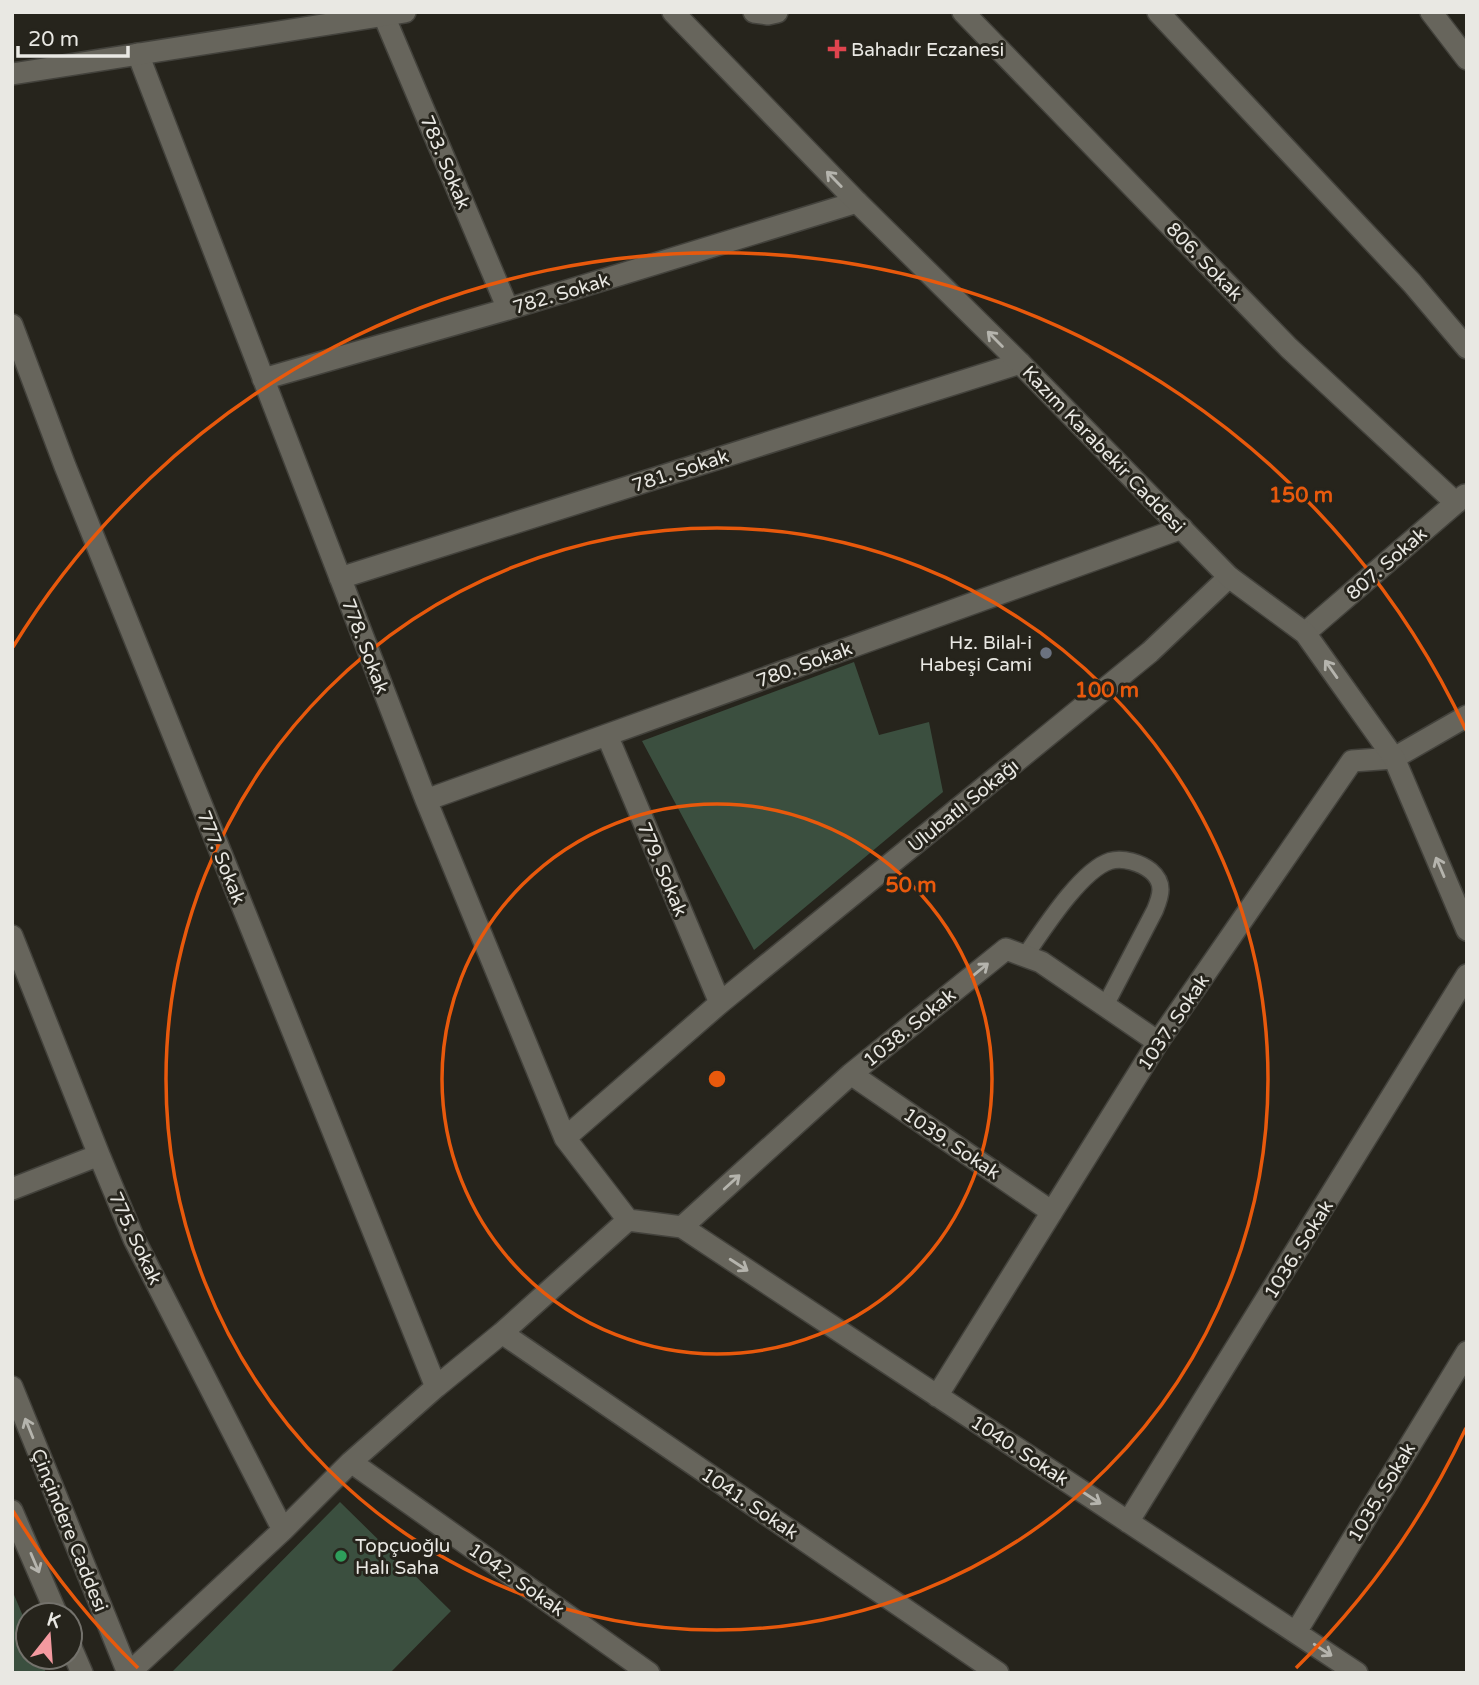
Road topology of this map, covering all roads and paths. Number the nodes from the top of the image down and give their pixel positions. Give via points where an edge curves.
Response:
1 (405, 12) edge
2 (673, 12) edge
3 (754, 12) edge
4 (777, 12) edge
5 (962, 12) edge
6 (1158, 12) edge
7 (1431, 12) edge
8 (384, 16) junction
9 (138, 54) junction
10 (1467, 60) edge
11 (12, 74) edge
12 (857, 202) junction
13 (508, 309) junction
14 (12, 325) edge
15 (1467, 348) edge
16 (1020, 363) junction
17 (263, 379) junction
18 (1461, 498) edge
19 (1182, 528) junction
20 (1229, 577) junction
21 (340, 578) junction
22 (1305, 633) junction
23 (1467, 716) edge
24 (607, 735) junction
25 (1394, 758) junction
26 (426, 800) junction
27 (1462, 907) edge
28 (1467, 930) edge
29 (12, 936) edge
30 (1025, 956) junction
31 (1467, 975) edge
32 (720, 1003) junction
33 (1105, 1006) junction
34 (1158, 1042) junction
35 (851, 1074) junction
36 (565, 1138) junction
37 (99, 1155) junction
38 (12, 1189) edge
39 (1052, 1212) junction
40 (628, 1220) junction
41 (682, 1227) junction
42 (502, 1333) junction
43 (1467, 1352) edge
44 (12, 1387) edge
45 (436, 1387) junction
46 (937, 1396) junction
47 (351, 1462) junction
48 (12, 1511) edge
49 (1128, 1522) junction
50 (283, 1530) junction
51 (51, 1601) edge
52 (1296, 1632) junction
53 (128, 1673) edge
54 (649, 1673) edge
55 (998, 1673) edge
56 (1357, 1673) edge

1 - 8 street
12 -> 2 street, Kazım Karabekir Caddesi
3 - 4 street
5 - 18 street, 806. Sokak via 1289,348
6 - 15 street via 1412,283
7 - 10 street
8 - 9 street
8 - 13 street, 783. Sokak
9 - 11 street
9 - 17 street, 778. Sokak
12 - 13 street, 782. Sokak
16 -> 12 street, Kazım Karabekir Caddesi
13 - 17 street, 782. Sokak
14 - 45 street, 777. Sokak
16 - 19 street, Kazım Karabekir Caddesi
16 - 21 street, 781. Sokak
17 - 21 street, 778. Sokak
18 - 22 street, 807. Sokak
19 - 20 street, Kazım Karabekir Caddesi
19 - 24 street, 780. Sokak
20 - 22 street, Kazım Karabekir Caddesi
20 - 32 street, Ulubatlı Sokağı via 1150,652
21 - 26 street, 778. Sokak
25 -> 22 street, Kazım Karabekir Caddesi
23 - 25 street, 1037. Sokak
24 - 26 street, 780. Sokak
24 - 32 street, 779. Sokak
27 -> 25 street, Kazım Karabekir Caddesi
25 - 34 street, 1037. Sokak via 1352,761
26 - 36 street, 778. Sokak
27 - 28 street, Kazım Karabekir Caddesi
29 - 37 street, 775. Sokak
30 - 33 street
30 - 33 lane via 1064,901 1098,867 1122,859 1140,864 1151,871 1162,893
35 -> 30 street, 1038. Sokak via 1006,949
31 - 49 street, 1036. Sokak
32 - 36 street, Ulubatlı Sokağı
33 - 34 street
34 - 39 street, 1037. Sokak
35 - 39 street, 1039. Sokak
41 -> 35 street, 1038. Sokak
36 - 40 street, 778. Sokak
37 - 38 street
37 - 50 street, 775. Sokak via 134,1239
39 - 46 street, 1037. Sokak
40 - 41 street
40 - 42 street
41 -> 46 street, 1040. Sokak
42 - 45 street
42 - 55 street, 1041. Sokak
43 - 52 street, 1035. Sokak
53 -> 44 street, Çinçindere Caddesi
45 - 47 street
46 -> 49 street, 1040. Sokak
47 - 50 street
47 - 54 street, 1042. Sokak
48 -> 51 street
49 - 52 street, 1040. Sokak
50 - 53 street
52 -> 56 street, 1040. Sokak

